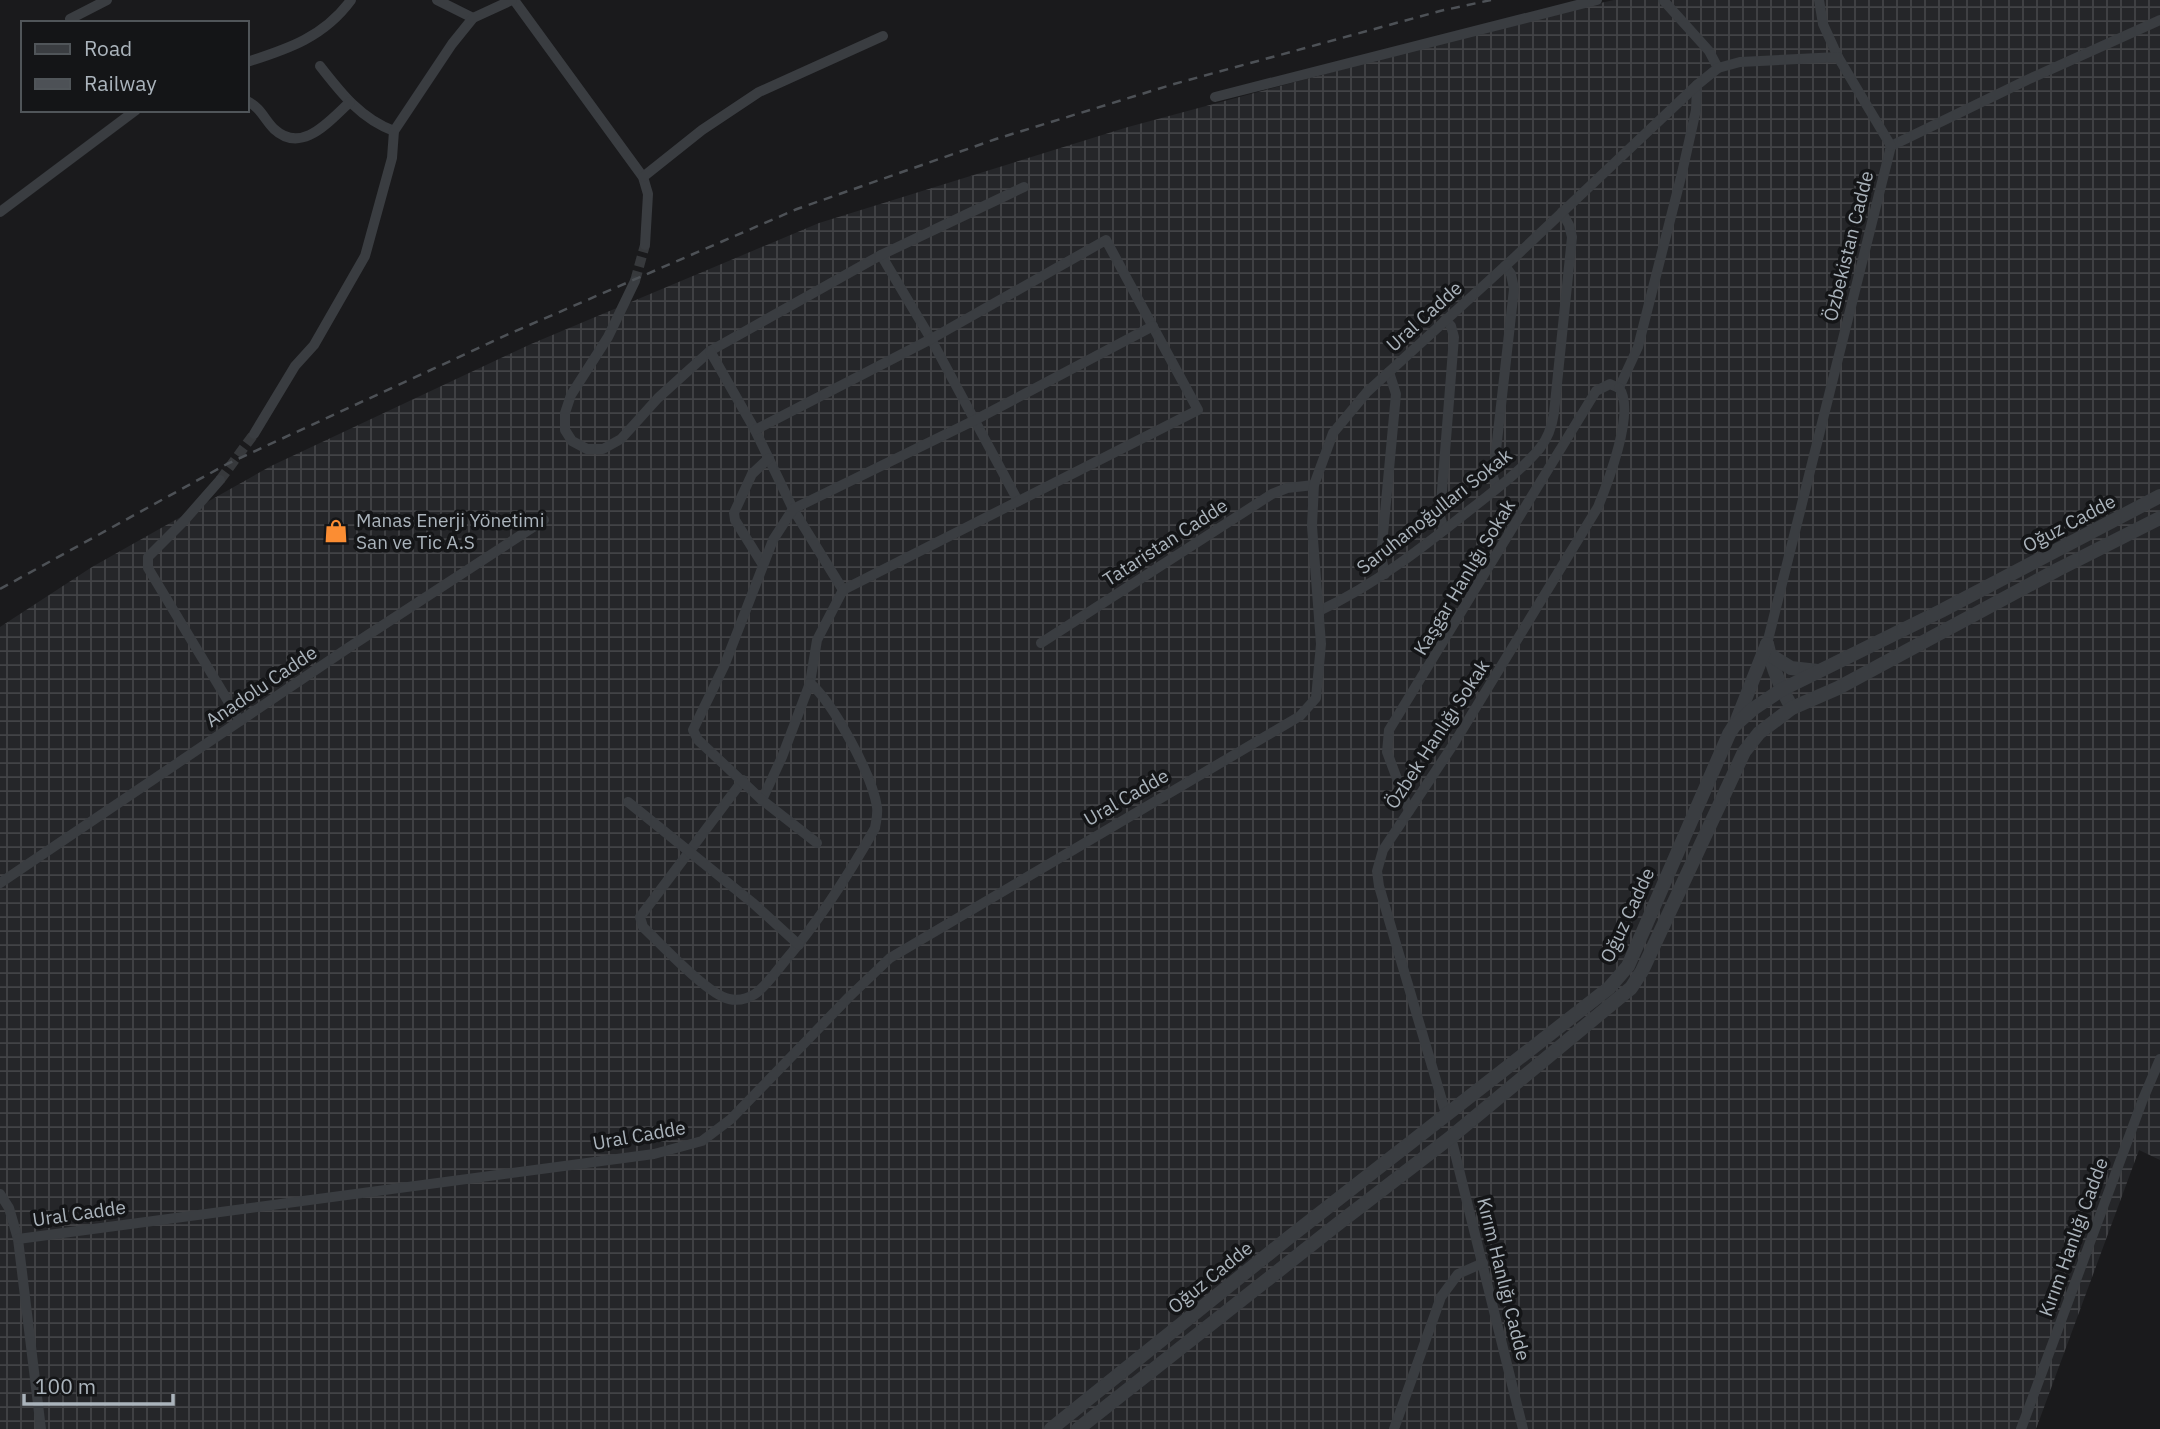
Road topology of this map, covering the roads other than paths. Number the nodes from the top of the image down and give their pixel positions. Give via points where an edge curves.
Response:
1 (107, 0) edge
2 (351, 0) edge
3 (438, 0) edge
4 (513, 0) edge
5 (1597, 0) edge
6 (1663, 0) edge
7 (1819, 0) edge
8 (473, 18) junction
9 (70, 19) dead end
10 (2160, 20) edge
11 (883, 36) dead end
12 (1838, 57) junction
13 (248, 62) edge
14 (320, 66) dead end
15 (1718, 68) junction
16 (1697, 85) junction
17 (1215, 97) dead end
18 (248, 102) edge
19 (349, 102) junction
20 (133, 112) edge
21 (394, 131) junction
22 (1891, 146) junction
23 (643, 177) junction
24 (1024, 187) dead end
25 (0, 212) edge
26 (1562, 212) junction
27 (645, 245) tunnel mouth
28 (881, 255) junction
29 (1505, 266) junction
30 (635, 281) tunnel mouth
31 (1445, 320) junction
32 (1153, 326) junction
33 (931, 339) junction
34 (710, 351) junction
35 (1389, 372) junction
36 (1619, 388) junction
37 (975, 421) junction
38 (755, 430) junction
39 (254, 433) tunnel mouth
40 (769, 458) junction
41 (220, 480) tunnel mouth
42 (1314, 485) junction
43 (1497, 488) junction
44 (2160, 496) edge
45 (1018, 501) junction
46 (793, 509) junction
47 (2160, 517) edge
48 (544, 520) dead end
49 (1444, 530) junction
50 (763, 565) junction
51 (1384, 574) junction
52 (843, 590) junction
53 (1319, 611) junction
54 (1041, 643) dead end
55 (1768, 649) junction
56 (1819, 671) junction
57 (810, 683) junction
58 (1781, 690) junction
59 (1792, 708) junction
60 (240, 721) junction
61 (1734, 726) junction
62 (743, 780) junction
63 (762, 800) junction
64 (628, 802) dead end
65 (1409, 811) junction
66 (817, 843) dead end
67 (690, 853) junction
68 (0, 883) edge
69 (799, 945) junction
70 (2160, 1059) edge
71 (1446, 1114) junction
72 (1451, 1137) junction
73 (0, 1194) edge
74 (18, 1239) junction
75 (1483, 1263) junction
76 (41, 1429) edge
77 (1051, 1429) edge
78 (1078, 1429) edge
79 (1394, 1429) edge
80 (1523, 1429) edge
81 (2021, 1429) edge

1 - 9 street
2 - 13 street via 311,37
3 - 8 street
4 - 8 street
4 - 23 street
5 - 17 street
6 - 15 street via 1709,51
7 - 12 street via 1823,24
8 - 21 street
10 - 22 street
11 - 23 street via 759,92
12 - 15 street, Ural Cadde via 1740,62
12 - 22 street
14 - 19 street
15 - 16 street, Ural Cadde
16 - 26 street, Ural Cadde
16 - 36 street via 1682,173 1638,347
18 - 19 street via 275,130 293,139 314,134
19 - 21 street via 364,116
20 - 25 street
21 - 39 street via 392,158 365,256 321,333
22 - 55 street, Özbekistan Cadde
23 - 27 street via 648,194
24 - 28 street
26 - 29 street, Ural Cadde
26 - 43 street, Saruhanoğulları Sokak via 1572,237 1552,421 1539,449
28 - 33 street
28 - 34 street
29 - 31 street, Ural Cadde
29 - 43 street via 1514,295 1493,477
30 - 34 street via 608,337 571,396 565,430 572,441 587,449 603,449 621,439
31 - 35 street, Ural Cadde
31 - 49 street via 1454,337 1440,516
32 - 33 street via 1106,240
32 - 37 street
32 - 45 street via 1198,410
33 - 37 street
33 - 38 street
34 - 38 street
35 - 42 street, Ural Cadde via 1333,433
35 - 51 street via 1396,394 1381,556
36 - 65 street, Özbek Hanlığı Sokak via 1625,397 1622,432 1598,507
36 - 65 street, Kaşgar Hanlığı Sokak via 1610,384 1596,391 1389,730 1387,752
37 - 45 street
37 - 46 street
38 - 40 street
40 - 46 street
40 - 50 street via 752,474 734,513
41 - 60 street via 148,557 148,568
42 - 53 street, Ural Cadde via 1312,526
42 - 54 street, Tataristan Cadde via 1272,495
43 - 49 street, Saruhanoğulları Sokak
44 - 56 street, Oğuz Cadde
45 - 52 street
46 - 50 street
46 - 52 street
47 - 59 street, Oğuz Cadde via 1850,682
48 - 60 street, Anadolu Cadde
49 - 51 street, Saruhanoğulları Sokak
50 - 62 street via 726,664 693,730 698,740
51 - 53 street, Saruhanoğulları Sokak
52 - 57 street via 817,640
53 - 74 street, Ural Cadde via 1316,698 1300,716 890,958 738,1113 702,1141 654,1154
55 - 56 street via 1791,668
55 - 58 street
55 - 61 street
56 - 58 street, Oğuz Cadde
57 - 63 street
57 - 69 street via 828,702 860,761 878,816 869,839
58 - 59 street
58 - 61 street, Oğuz Cadde
59 - 72 street, Oğuz Cadde via 1759,733 1744,752 1631,988
60 - 68 street, Anadolu Cadde
61 - 71 street, Oğuz Cadde via 1625,972
62 - 63 street
62 - 67 street
63 - 66 street
64 - 67 street
65 - 71 street, Özbek Hanlığı Sokak via 1383,850 1378,878
67 - 69 street
67 - 69 street via 640,921 707,986 726,999 753,995
70 - 81 street, Kırım Hanlığı Cadde
71 - 72 street
71 - 77 street, Oğuz Cadde
72 - 75 street, Kırım Hanlığı Cadde
72 - 78 street, Oğuz Cadde
73 - 74 street
74 - 76 street
75 - 79 street via 1458,1273 1441,1297
75 - 80 street, Kırım Hanlığı Cadde

